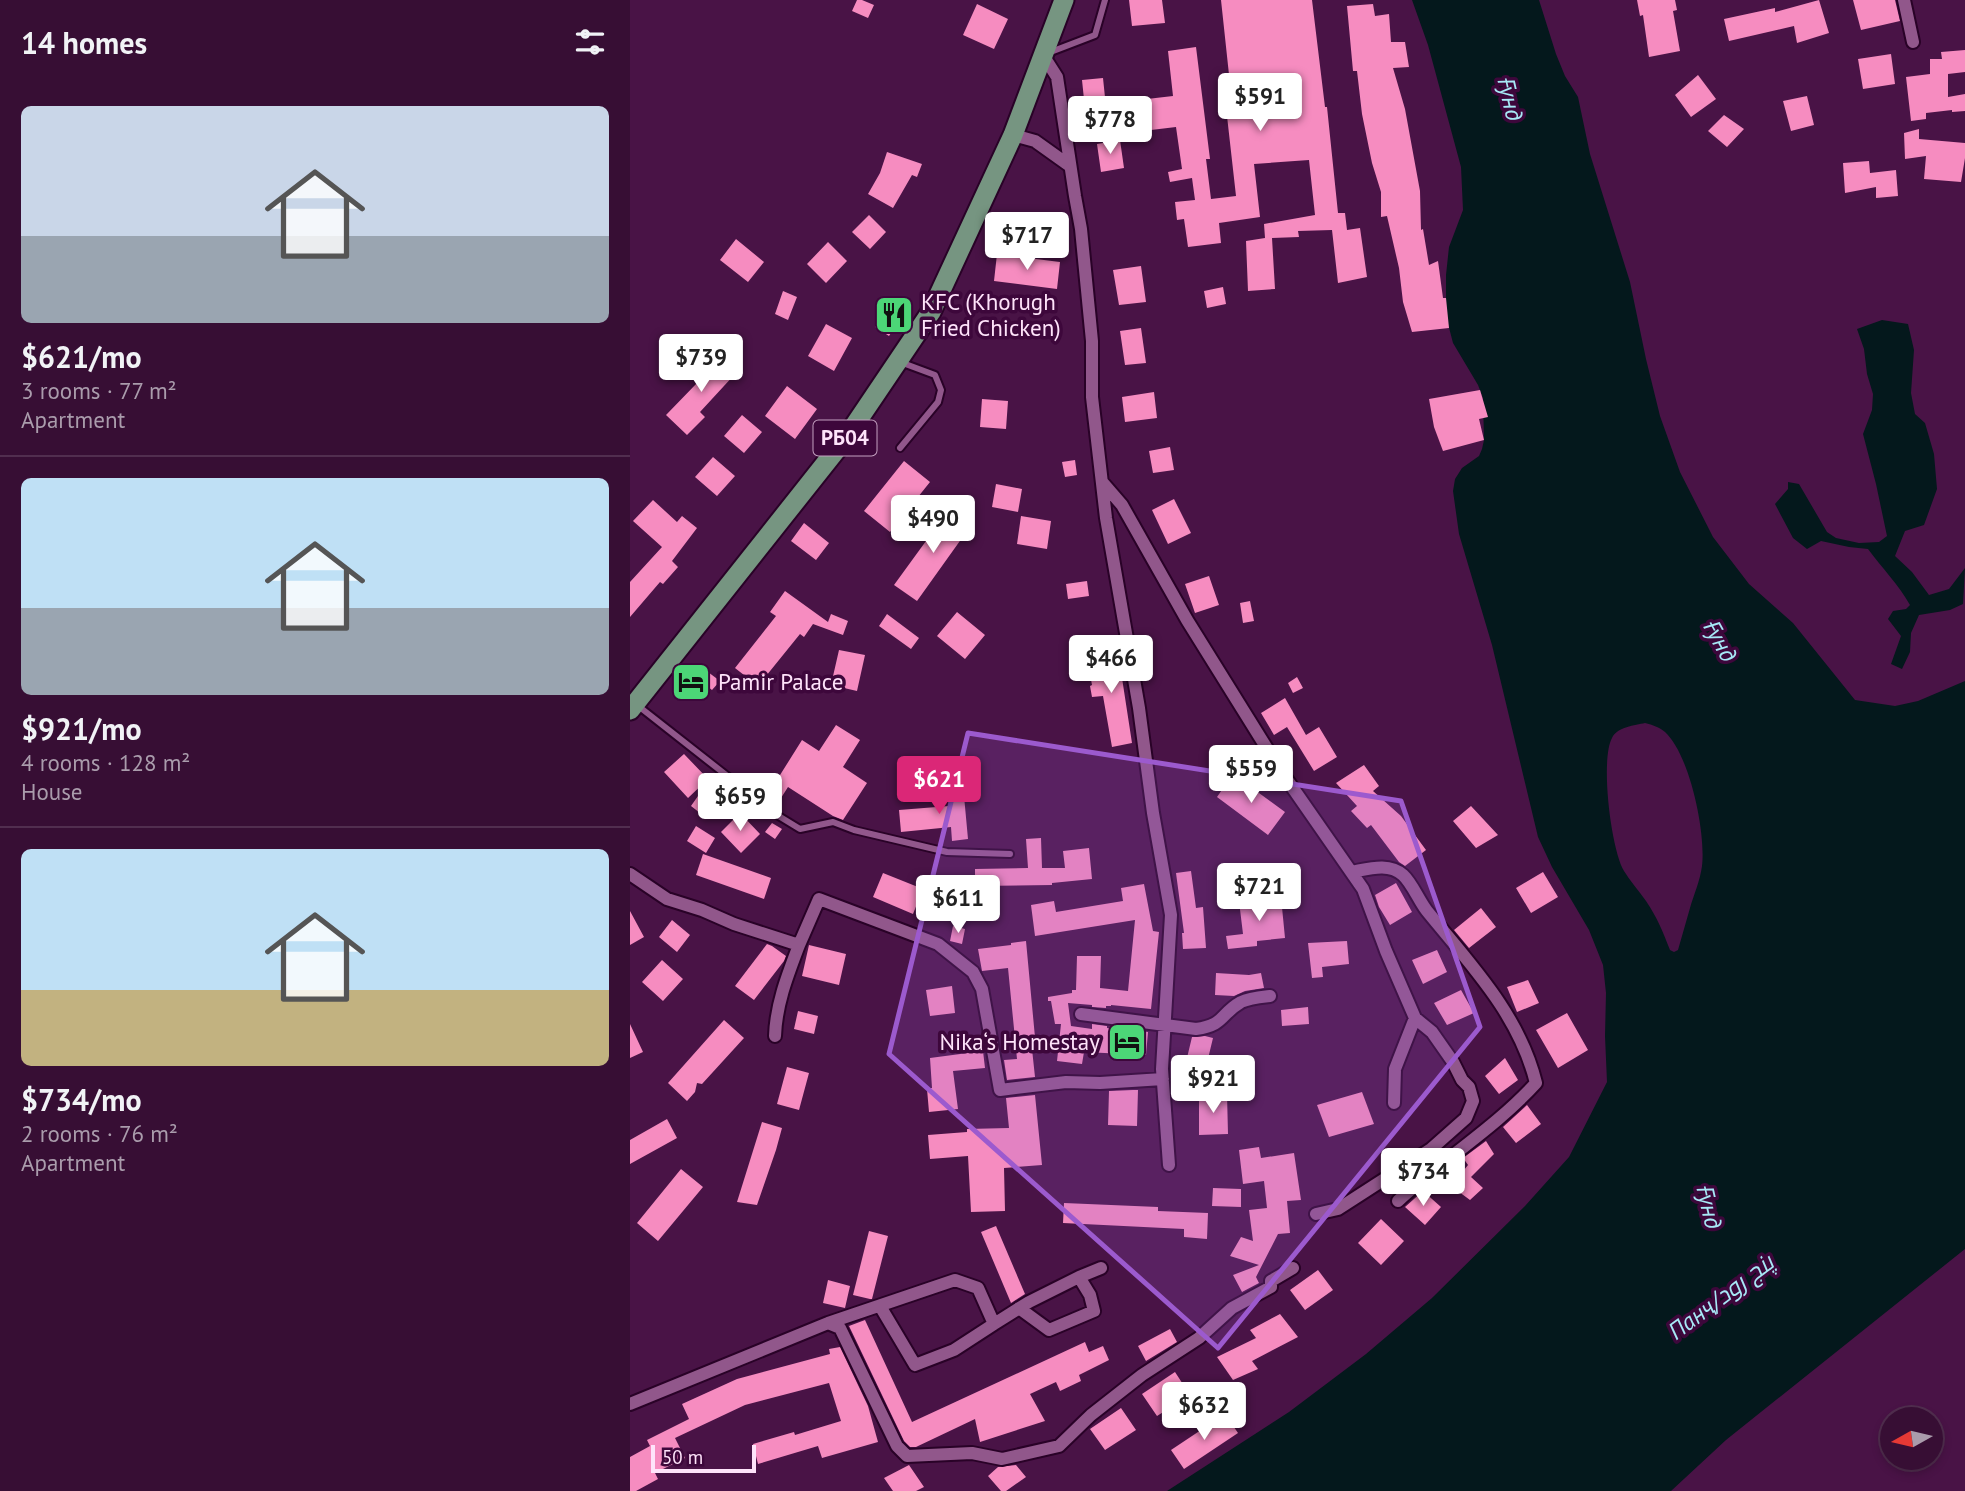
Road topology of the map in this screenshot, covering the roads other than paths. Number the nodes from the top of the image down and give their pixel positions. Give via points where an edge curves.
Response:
1 (1064, 0) edge
2 (1105, 0) edge
3 (1904, 0) edge
4 (1913, 42) dead end
5 (1043, 55) junction
6 (1013, 135) junction
7 (1070, 166) junction
8 (898, 361) junction
9 (900, 448) dead end
10 (1103, 483) junction
11 (633, 707) edge
12 (1010, 854) dead end
13 (1351, 872) junction
14 (630, 874) edge
15 (799, 945) junction
16 (1270, 996) dead end
17 (1081, 1014) dead end
18 (1415, 1018) junction
19 (1165, 1026) junction
20 (775, 1036) dead end
21 (1163, 1079) junction
22 (1394, 1103) dead end
23 (1169, 1165) dead end
24 (1398, 1201) dead end
25 (1316, 1214) dead end
26 (1101, 1268) dead end
27 (1293, 1268) dead end
28 (1079, 1277) junction
29 (880, 1306) junction
30 (1019, 1308) junction
31 (828, 1324) junction
32 (994, 1324) junction
33 (630, 1404) edge

1 - 5 main road, РБ04
2 - 5 lane via 1095,35
3 - 4 street
5 - 6 main road, РБ04
5 - 7 street via 1057,77
6 - 7 street via 1035,141
6 - 8 main road, РБ04 via 931,312
7 - 10 street via 1082,240
8 - 9 lane via 935,375 941,390 938,402
8 - 11 main road, РБ04 via 848,435
10 - 13 street via 1122,505 1281,771
10 - 19 street via 1171,915
11 - 12 lane via 800,829 833,822 947,852
13 - 18 street via 1363,889
13 - 24 street via 1387,867 1403,875 1506,1012 1536,1083
14 - 15 street via 667,899
15 - 20 street via 784,988
15 - 21 street via 819,899 938,944 973,971 982,989 1000,1090 1066,1082
16 - 19 street via 1243,1001 1209,1027
17 - 19 street
18 - 22 street via 1395,1069
18 - 25 street via 1432,1032 1469,1087 1473,1101 1466,1118 1401,1169 1338,1209
19 - 21 street
21 - 23 street
26 - 28 street
27 - 31 street via 1142,1375 1059,1446 1002,1459 972,1454 907,1456 897,1446 840,1328
28 - 30 street
28 - 30 street via 1094,1311 1048,1330
29 - 31 street
29 - 32 street via 955,1280 978,1288
29 - 32 street via 915,1365 954,1350
30 - 32 street
31 - 33 street

